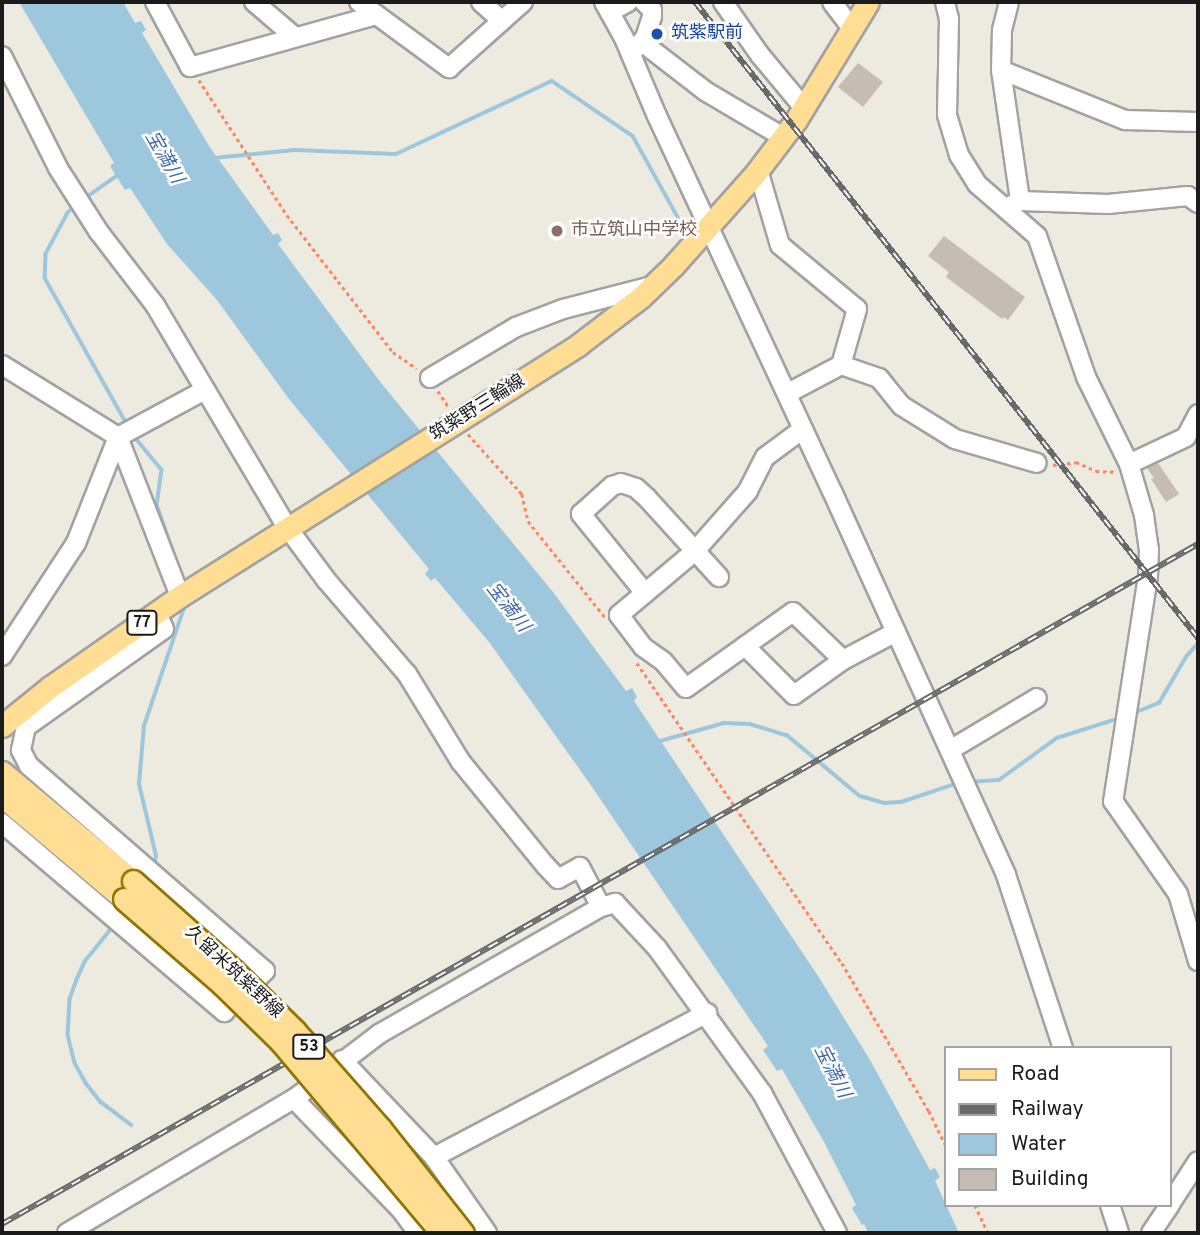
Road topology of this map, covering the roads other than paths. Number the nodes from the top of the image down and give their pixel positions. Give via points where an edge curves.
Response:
1 (155, 2) edge
2 (254, 2) edge
3 (359, 2) edge
4 (481, 2) edge
5 (523, 2) edge
6 (628, 2) edge
7 (644, 2) edge
8 (723, 2) edge
9 (832, 2) edge
10 (868, 2) edge
11 (945, 2) edge
12 (1009, 2) edge
13 (607, 7) edge
14 (376, 15) junction
15 (502, 20) junction
16 (852, 29) junction
17 (295, 37) junction
18 (637, 48) junction
19 (2, 56) edge
20 (1001, 70) junction
21 (9, 87) edge
22 (804, 108) junction
23 (1198, 122) edge
24 (783, 137) junction
25 (758, 170) junction
26 (1198, 203) edge
27 (1013, 204) junction
28 (709, 227) junction
29 (652, 286) junction
30 (2, 365) edge
31 (841, 365) junction
32 (430, 378) road end
33 (205, 390) junction
34 (792, 391) dead end
35 (1198, 414) edge
36 (803, 429) junction
37 (118, 437) junction
38 (1037, 463) road end
39 (1129, 464) junction
40 (287, 527) junction
41 (694, 552) junction
42 (719, 577) dead end
43 (645, 593) junction
44 (180, 596) junction
45 (157, 613) junction
46 (896, 632) junction
47 (745, 646) junction
48 (3, 652) edge
49 (843, 660) junction
50 (1037, 698) dead end
51 (2, 726) edge
52 (950, 750) junction
53 (2, 772) edge
54 (2, 796) edge
55 (2, 823) edge
56 (128, 890) junction
57 (601, 907) junction
58 (1198, 961) edge
59 (707, 1013) junction
60 (1062, 1046) edge
61 (342, 1060) junction
62 (294, 1099) junction
63 (434, 1157) junction
64 (1198, 1161) edge
65 (1172, 1202) edge
66 (1112, 1207) edge
67 (1169, 1207) edge
68 (72, 1232) edge
69 (418, 1233) edge
70 (442, 1233) edge
71 (463, 1233) edge
72 (486, 1233) edge
73 (837, 1233) edge
74 (1119, 1233) edge
75 (1151, 1233) edge

1 - 17 street via 190,67
2 - 17 street
3 - 14 street
4 - 15 street
5 - 15 street
6 - 13 street
7 - 18 street via 652,10
8 - 22 street
9 - 16 street
10 - 16 main road, 筑紫野三輪線 / 77
11 - 27 street via 949,19 947,115 959,155 977,184
12 - 20 street via 1002,30
13 - 18 street
14 - 15 street via 449,68
14 - 17 street
16 - 22 main road, 筑紫野三輪線 / 77
18 - 24 street
18 - 28 street
19 - 21 street
20 - 23 street via 1125,120
20 - 27 street
21 - 33 street via 99,232 155,305
22 - 24 main road, 筑紫野三輪線 / 77
24 - 25 main road, 筑紫野三輪線 / 77
25 - 28 main road, 筑紫野三輪線 / 77
25 - 31 street via 780,245 858,309
26 - 27 street via 1188,196 1108,204
27 - 39 street via 1037,236 1086,377
28 - 29 main road, 筑紫野三輪線 / 77
28 - 36 street
29 - 32 street via 563,309 516,327
29 - 40 main road, 筑紫野三輪線 / 77 via 578,345
30 - 37 street
31 - 34 street
31 - 38 street via 879,378 902,406 955,439
33 - 37 street
33 - 40 street
35 - 39 street via 1186,437
36 - 41 street via 765,457 747,491
36 - 46 street
37 - 44 street
37 - 48 street via 76,543
39 - 58 street via 1149,549 1113,801 1178,894
40 - 44 main road, 筑紫野三輪線 / 77
40 - 57 street via 407,674 461,762 545,865 558,879 580,867
41 - 42 street
41 - 43 street
41 - 43 street via 636,488 621,483 611,486 581,514
43 - 47 street via 619,615 643,647 663,661 686,688
44 - 45 main road, 筑紫野三輪線 / 77
45 - 51 main road, 筑紫野三輪線 / 77
45 - 55 street via 164,629 26,726 21,750 30,766 265,971 224,1012
46 - 49 street
46 - 52 street
47 - 49 street via 793,612
47 - 49 street via 794,695
50 - 52 street
52 - 60 street via 1006,875
53 - 56 main road, 久留米筑紫野線 / 53
54 - 56 main road, 久留米筑紫野線 / 53
56 - 70 main road, 久留米筑紫野線 / 53, bridge via 281,1042
56 - 71 main road, 久留米筑紫野線 / 53, bridge via 233,970 295,1031
57 - 59 street via 615,903
57 - 61 street via 379,1034
59 - 63 street
59 - 73 street via 762,1093
61 - 62 street
61 - 63 street
62 - 68 street
62 - 69 street
63 - 72 street
64 - 65 street
66 - 74 street
67 - 75 street

